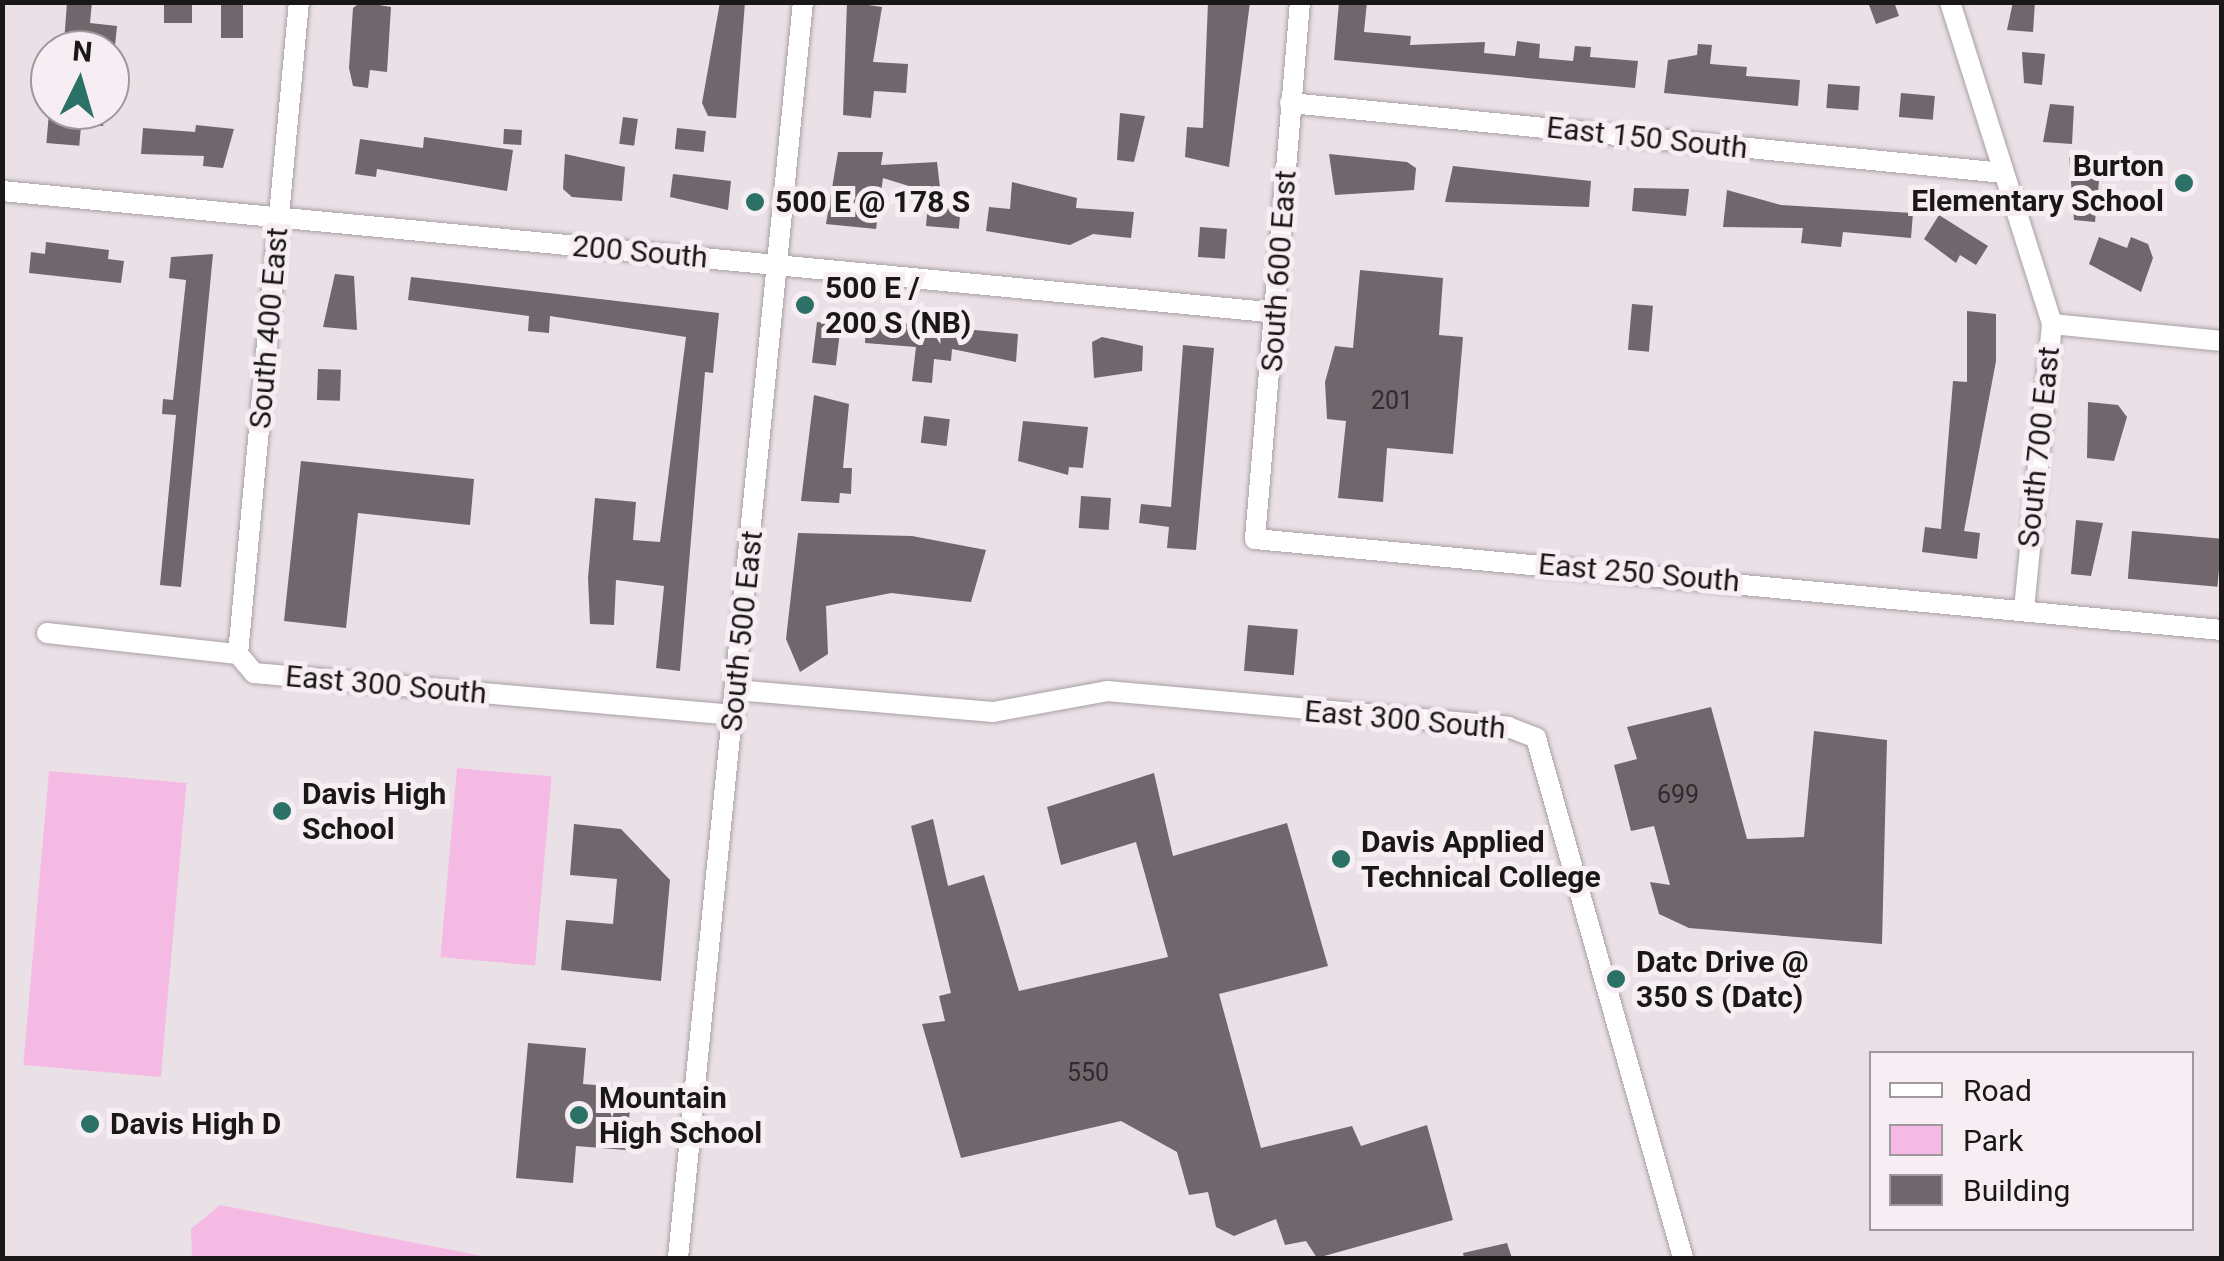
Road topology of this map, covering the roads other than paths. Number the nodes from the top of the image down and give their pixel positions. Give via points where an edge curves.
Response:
1 (299, 2) edge
2 (803, 2) edge
3 (1300, 2) edge
4 (1950, 2) edge
5 (1290, 102) junction
6 (2004, 174) junction
7 (2, 190) edge
8 (280, 217) junction
9 (779, 265) junction
10 (1278, 313) junction
11 (2052, 324) junction
12 (2222, 340) edge
13 (1255, 539) joint
14 (2024, 608) junction
15 (2222, 630) edge
16 (47, 632) dead end
17 (238, 654) junction
18 (736, 690) junction
19 (734, 715) junction
20 (678, 1258) edge
21 (1683, 1258) edge

1 - 8 street, South 400 East
2 - 9 street, South 500 East
3 - 5 street, South 600 East
4 - 6 street, South 700 East
5 - 6 street, East 150 South
5 - 10 street, South 600 East
6 - 11 street, South 700 East
7 - 8 street, 200 South
8 - 9 street, 200 South
8 - 17 street, South 400 East
9 - 10 street, 200 South
9 - 18 street, South 500 East
10 - 13 street, South 600 East
11 - 12 street
11 - 14 street, South 700 East
13 - 14 street, East 250 South
14 - 15 street, East 250 South
16 - 17 street, East 300 South
17 - 19 street, East 300 South via 254,673
18 - 19 street, South 500 East
18 - 21 street, East 300 South via 993,712 1107,690 1508,727 1536,738
19 - 20 street, South 500 East

